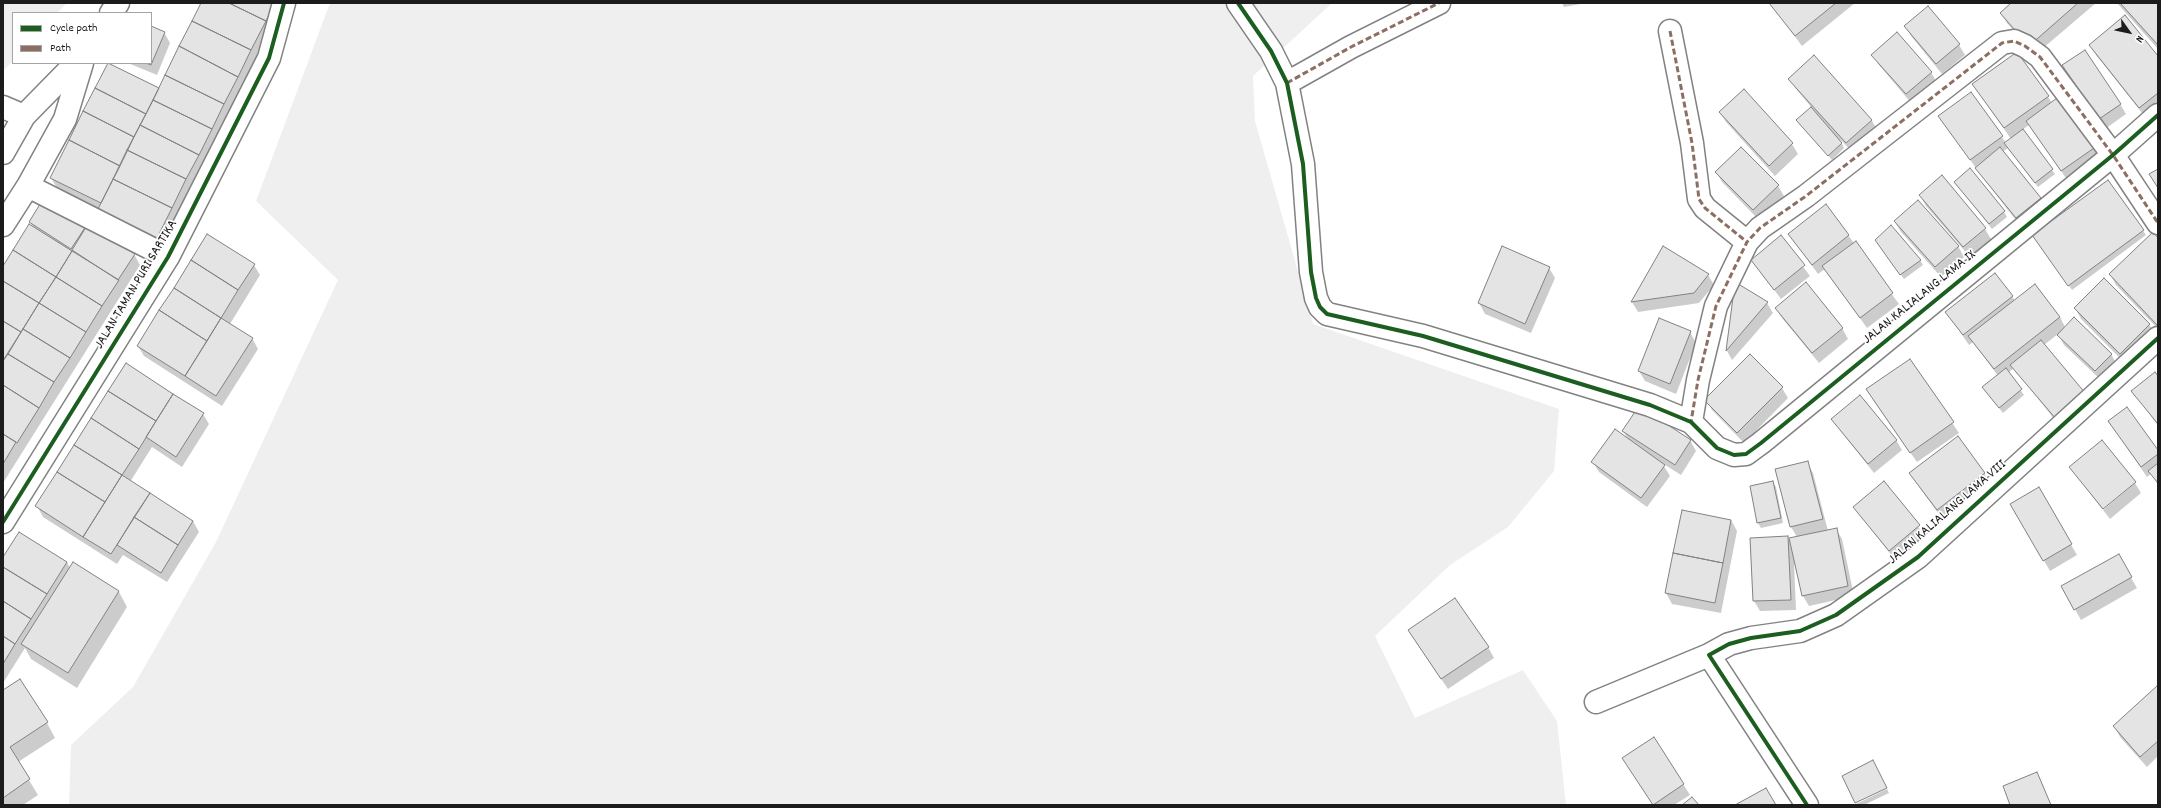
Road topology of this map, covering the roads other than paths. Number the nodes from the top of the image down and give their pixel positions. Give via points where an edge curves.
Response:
1 (118, 3) edge
2 (284, 3) edge
3 (1238, 3) edge
4 (1439, 3) edge
5 (112, 12) edge
6 (1670, 31) dead end
7 (75, 64) edge
8 (82, 64) edge
9 (1287, 83) junction
10 (3, 107) edge
11 (2158, 115) edge
12 (24, 116) junction
13 (3, 153) edge
14 (2113, 155) junction
15 (28, 186) junction
16 (2158, 223) edge
17 (3, 225) edge
18 (1747, 242) junction
19 (168, 258) junction
20 (2158, 338) edge
21 (1691, 422) junction
22 (3, 522) edge
23 (1709, 656) junction
24 (1596, 702) dead end
25 (1807, 805) edge

1 - 5 street
2 - 19 street, JALAN TAMAN PURI SARTIKA via 269,58
3 - 9 street via 1271,51
4 - 9 street via 1351,47
6 - 18 street via 1692,143 1699,199 1705,208
7 - 12 street
8 - 15 street via 65,119
9 - 21 street via 1303,164 1311,272 1316,298 1327,314 1423,336 1650,405
10 - 12 street
11 - 14 street, JALAN KALIALANG LAMA IX
12 - 13 street
14 - 16 street
14 - 18 street via 2040,57 2025,46 2014,42 2002,43 1806,196 1760,228
14 - 21 street, JALAN KALIALANG LAMA IX via 1746,454 1734,455 1717,448
15 - 17 street
15 - 19 street
18 - 21 street via 1716,306 1698,380
19 - 22 street, JALAN TAMAN PURI SARTIKA
20 - 23 street, JALAN KALIALANG LAMA VIII via 1918,557 1836,615 1800,632 1751,638 1729,644
23 - 24 street, JALAN KALIALANG LAMA VIII
23 - 25 street

